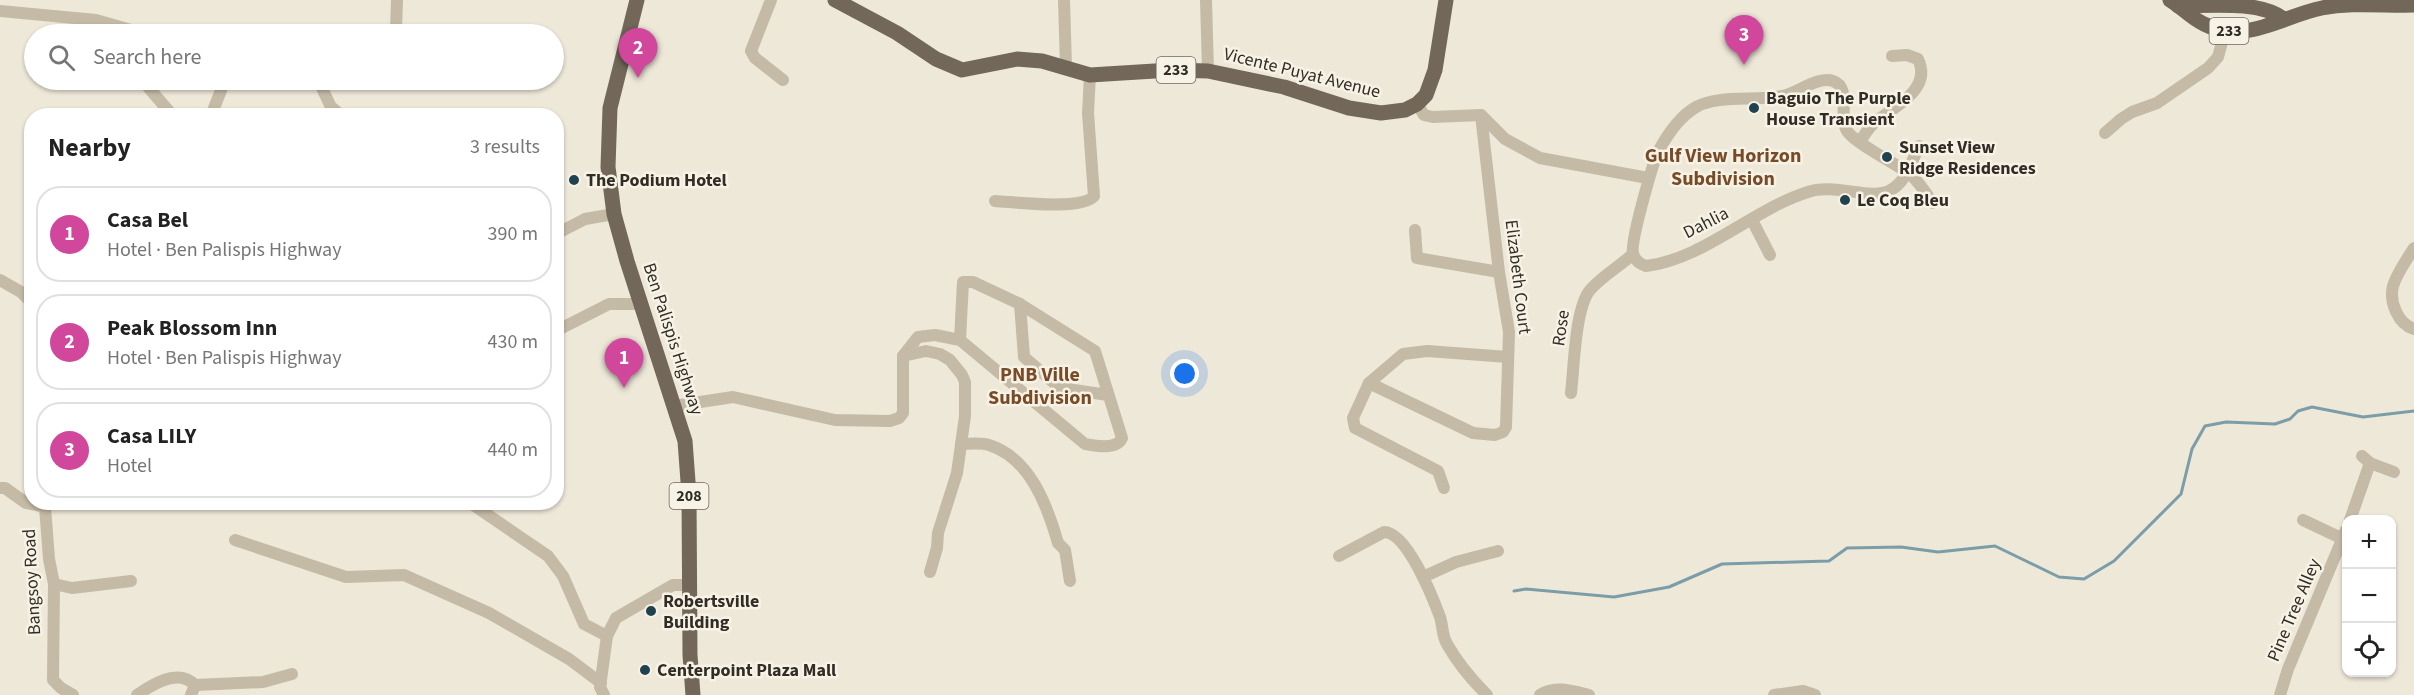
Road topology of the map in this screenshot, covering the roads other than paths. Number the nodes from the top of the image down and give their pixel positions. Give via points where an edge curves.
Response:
1 (27, 0) edge
2 (396, 0) edge
3 (637, 0) edge
4 (771, 0) edge
5 (835, 0) edge
6 (1064, 0) edge
7 (1206, 0) edge
8 (1446, 0) edge
9 (2174, 3) edge
10 (2414, 5) edge
11 (0, 11) edge
12 (26, 13) junction
13 (2284, 19) junction
14 (110, 24) edge
15 (396, 24) edge
16 (2225, 31) junction
17 (1892, 56) dead end
18 (1066, 68) junction
19 (1208, 71) junction
20 (1090, 75) junction
21 (783, 80) dead end
22 (151, 90) edge
23 (221, 90) edge
24 (327, 90) edge
25 (1417, 104) junction
26 (166, 108) edge
27 (214, 108) edge
28 (332, 108) edge
29 (1481, 115) junction
30 (2105, 133) dead end
31 (1860, 142) junction
32 (1919, 146) dead end
33 (1908, 172) junction
34 (1648, 178) junction
35 (995, 201) dead end
36 (1933, 203) dead end
37 (614, 214) junction
38 (1752, 220) junction
39 (564, 230) edge
40 (1415, 230) dead end
41 (2414, 248) edge
42 (1633, 254) junction
43 (1770, 255) dead end
44 (1499, 272) junction
45 (0, 280) edge
46 (24, 295) edge
47 (640, 304) junction
48 (1020, 304) junction
49 (564, 327) edge
50 (2414, 329) edge
51 (960, 340) junction
52 (903, 356) junction
53 (1508, 357) junction
54 (1368, 383) junction
55 (1571, 393) dead end
56 (1108, 395) junction
57 (674, 406) junction
58 (961, 444) junction
59 (2394, 472) dead end
60 (0, 488) edge
61 (1444, 488) dead end
62 (24, 502) edge
63 (45, 510) edge
64 (481, 510) edge
65 (2351, 515) edge
66 (2303, 520) dead end
67 (2342, 534) edge
68 (235, 540) dead end
69 (2342, 542) edge
70 (1498, 551) dead end
71 (1339, 556) dead end
72 (930, 572) dead end
73 (1423, 577) junction
74 (131, 581) dead end
75 (1070, 581) dead end
76 (54, 584) junction
77 (689, 585) junction
78 (607, 636) junction
79 (292, 674) dead end
80 (602, 689) edge
81 (193, 690) edge
82 (73, 695) edge
83 (137, 695) edge
84 (693, 695) edge
85 (1487, 695) edge
86 (1540, 695) edge
87 (1589, 695) edge
88 (1774, 695) edge
89 (1815, 695) edge
90 (2280, 695) edge

1 - 12 street
2 - 15 street
3 - 37 main road, Ben Palispis Highway / 208 via 610,108 608,167
4 - 21 street via 751,51
5 - 18 main road, Vicente Puyat Avenue / 233 via 951,67 971,69 1017,59
6 - 18 street
7 - 19 street
8 - 25 main road via 1435,70 1426,95
9 - 13 main road, 233 via 2239,4 2276,13
9 - 16 main road, 233 via 2205,25
10 - 13 main road, 233 via 2345,5
11 - 12 street
12 - 14 street
13 - 16 main road, 233 via 2256,29
16 - 30 street via 2218,57 2208,68 2157,103 2132,112
17 - 31 street via 1918,59 1922,69 1919,82 1908,97 1873,124
18 - 20 main road, Vicente Puyat Avenue / 233
19 - 20 main road, Vicente Puyat Avenue / 233
19 - 25 main road, Vicente Puyat Avenue / 233 via 1284,87 1349,108 1396,113
20 - 35 street via 1094,196 1085,202
22 - 26 street
23 - 27 street
24 - 28 street
25 - 29 street via 1424,115 1433,117
29 - 34 street via 1505,139 1540,158
29 - 44 street, Elizabeth Court
31 - 33 street
31 - 34 street via 1848,133 1843,119 1843,93 1838,84 1823,80 1786,95 1699,105 1668,135
32 - 33 street, Dahlia
33 - 36 street
33 - 38 street, Dahlia via 1885,192 1816,189
34 - 42 street
37 - 39 street via 585,219
37 - 47 main road, Ben Palispis Highway / 208
38 - 42 street, Dahlia via 1660,264 1641,264
38 - 43 street
40 - 44 street via 1417,258
41 - 50 street via 2393,287 2401,321
42 - 55 street, Rose via 1586,295
44 - 53 street, Elizabeth Court via 1509,332
45 - 46 street
47 - 49 street via 609,304
47 - 57 main road, Ben Palispis Highway / 208
48 - 51 street via 973,282 963,282
48 - 56 street via 1095,351
48 - 56 street via 1024,357 1059,388
51 - 52 street via 935,335 918,337
51 - 56 street via 1085,444 1117,445 1122,438
52 - 57 street via 903,412 890,421 835,420 733,397
52 - 58 street via 926,351 940,354 963,375
53 - 54 street, Elizabeth Court via 1414,351 1403,354
53 - 54 street via 1506,427 1495,435 1473,434
54 - 61 street via 1353,418 1355,428 1438,471
57 - 77 main road, Ben Palispis Highway / 208 via 687,456
58 - 72 street
58 - 75 street via 987,444 1008,454 1029,473 1058,543 1065,550
59 - 65 street via 2366,459
60 - 62 street, Bangsoy Road
63 - 76 street, Bangsoy Road
64 - 78 street via 548,556 567,584 584,624
66 - 67 street, Pine Tree Alley
68 - 80 street via 346,577 404,575 489,613 569,659
69 - 90 street, Pine Tree Alley
70 - 73 street via 1456,562
71 - 73 street via 1377,534 1389,532 1396,536
73 - 85 street via 1448,647
74 - 76 street via 72,588
76 - 82 street, Bangsoy Road via 53,680
77 - 78 street via 673,585 616,618
77 - 84 main road, Ben Palispis Highway / 208
78 - 80 street
79 - 81 street via 263,682
81 - 83 street via 189,680 171,678
86 - 87 street via 1557,689
88 - 89 street

